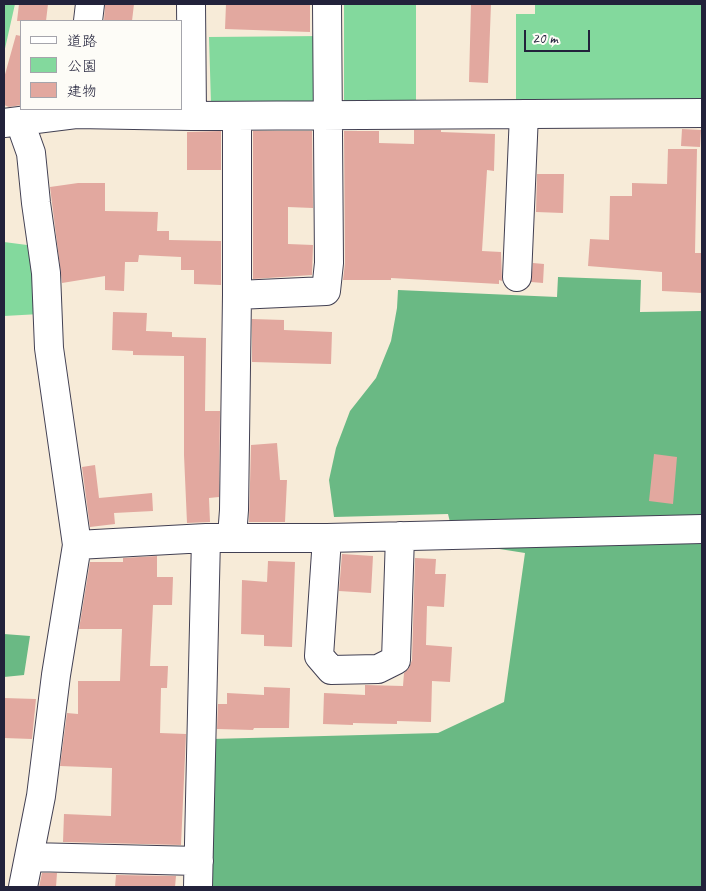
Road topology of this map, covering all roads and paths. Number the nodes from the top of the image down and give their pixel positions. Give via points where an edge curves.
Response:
1 (90, 4) edge
2 (191, 4) edge
3 (327, 4) edge
4 (88, 20) edge
5 (77, 112) edge
6 (702, 113) edge
7 (524, 114) junction
8 (329, 115) junction
9 (192, 116) junction
10 (237, 116) junction
11 (12, 123) edge
12 (517, 277) dead end
13 (237, 295) junction
14 (702, 529) edge
15 (400, 536) junction
16 (219, 538) junction
17 (327, 538) junction
18 (77, 545) junction
19 (29, 857) junction
20 (198, 861) junction
21 (23, 887) edge
22 (198, 887) edge

1 - 4 street
2 - 9 street
3 - 8 street
5 - 9 street
5 - 11 street
6 - 7 street
7 - 8 street
7 - 12 street
8 - 10 street
8 - 13 street via 330,263 326,292
9 - 10 street
10 - 13 street
11 - 18 street via 31,153 46,274 49,348
13 - 16 street via 234,510
14 - 15 street
15 - 17 street
15 - 17 street via 396,660 378,669 331,670 319,656
16 - 17 street
16 - 18 street
16 - 20 street
18 - 19 street via 41,796
19 - 20 street
19 - 21 street
20 - 22 street

